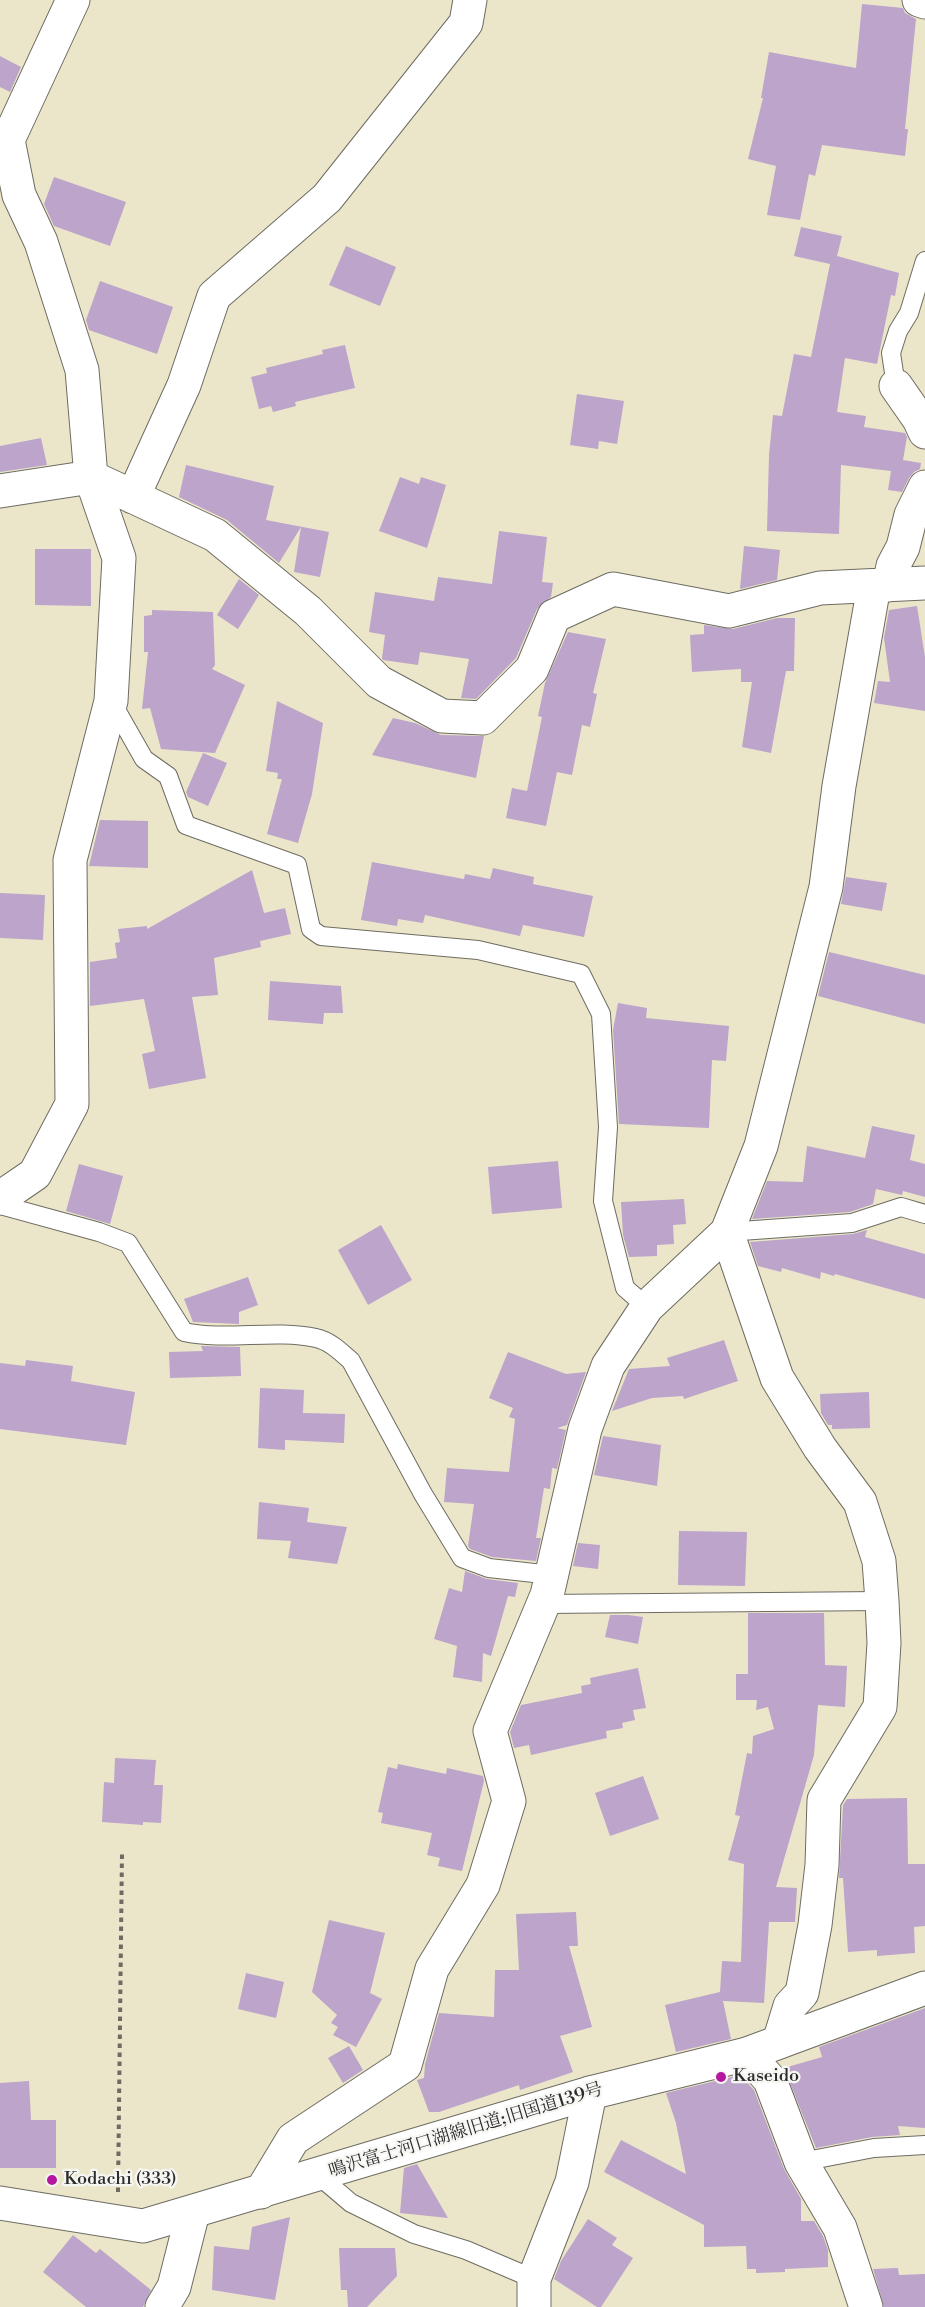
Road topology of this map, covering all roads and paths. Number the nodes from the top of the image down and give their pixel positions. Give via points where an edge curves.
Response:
1 (73, 0) edge
2 (470, 0) edge
3 (919, 0) edge
4 (925, 2) edge
5 (925, 261) edge
6 (896, 386) joint
7 (925, 432) edge
8 (90, 477) junction
9 (925, 487) edge
10 (0, 491) edge
11 (132, 497) junction
12 (925, 583) edge
13 (882, 586) junction
14 (111, 701) junction
15 (0, 1198) edge
16 (0, 1205) edge
17 (925, 1214) edge
18 (727, 1232) junction
19 (647, 1307) junction
20 (548, 1589) junction
21 (882, 1601) junction
22 (122, 1853) dead end
23 (925, 1988) edge
24 (779, 2042) junction
25 (747, 2054) junction
26 (590, 2093) junction
27 (925, 2145) edge
28 (801, 2162) junction
29 (318, 2175) junction
30 (261, 2192) junction
31 (0, 2203) edge
32 (193, 2212) junction
33 (118, 2222) junction
34 (534, 2293) edge
35 (162, 2307) edge
36 (866, 2307) edge

1 - 8 street via 8,140 20,195 41,242 82,370
2 - 11 street via 466,23 327,198 214,296 184,385
3 - 4 street
5 - 6 lane via 909,313 891,353
6 - 7 street
8 - 10 street
8 - 11 street
8 - 14 street via 119,558
9 - 13 street via 911,515 903,547
11 - 13 street via 215,535 308,610 379,682 442,716 483,718 532,669 554,616 613,589 729,611 820,588
12 - 13 street
13 - 18 street via 839,786 826,887 761,1146
14 - 15 street via 70,860 72,1104 35,1174
14 - 19 lane via 144,759 168,776 186,825 297,865 311,929 321,936 478,950 580,974 601,1014 608,1126 603,1201 625,1288
16 - 20 lane via 128,1243 184,1332 201,1336 317,1338 334,1347 351,1361 462,1558
17 - 18 lane via 901,1207 852,1223
18 - 19 street
18 - 21 street via 777,1378 820,1448 860,1502 879,1561
19 - 20 street via 608,1366 589,1418
20 - 21 lane
20 - 30 street via 490,1731 508,1800 483,1885 432,1969 405,2065 293,2139
21 - 24 street via 880,1707 824,1800 815,1925 802,1993 790,2006
22 - 33 path
23 - 24 street, 鳴沢富士河口湖線旧道;旧国道139号
24 - 25 street, 鳴沢富士河口湖線旧道;旧国道139号
25 - 26 street, 鳴沢富士河口湖線旧道;旧国道139号
25 - 28 street via 770,2080
26 - 29 street, 鳴沢富士河口湖線旧道;旧国道139号
26 - 34 street via 572,2182
27 - 28 lane via 874,2148
28 - 36 street via 840,2228
29 - 30 street, 鳴沢富士河口湖線旧道;旧国道139号
29 - 34 lane via 351,2203 414,2234 466,2250
30 - 32 street, 鳴沢富士河口湖線旧道;旧国道139号
31 - 33 street, 鳴沢富士河口湖線旧道;旧国道139号
32 - 33 street, 鳴沢富士河口湖線旧道;旧国道139号 via 143,2226
32 - 35 street via 174,2287

